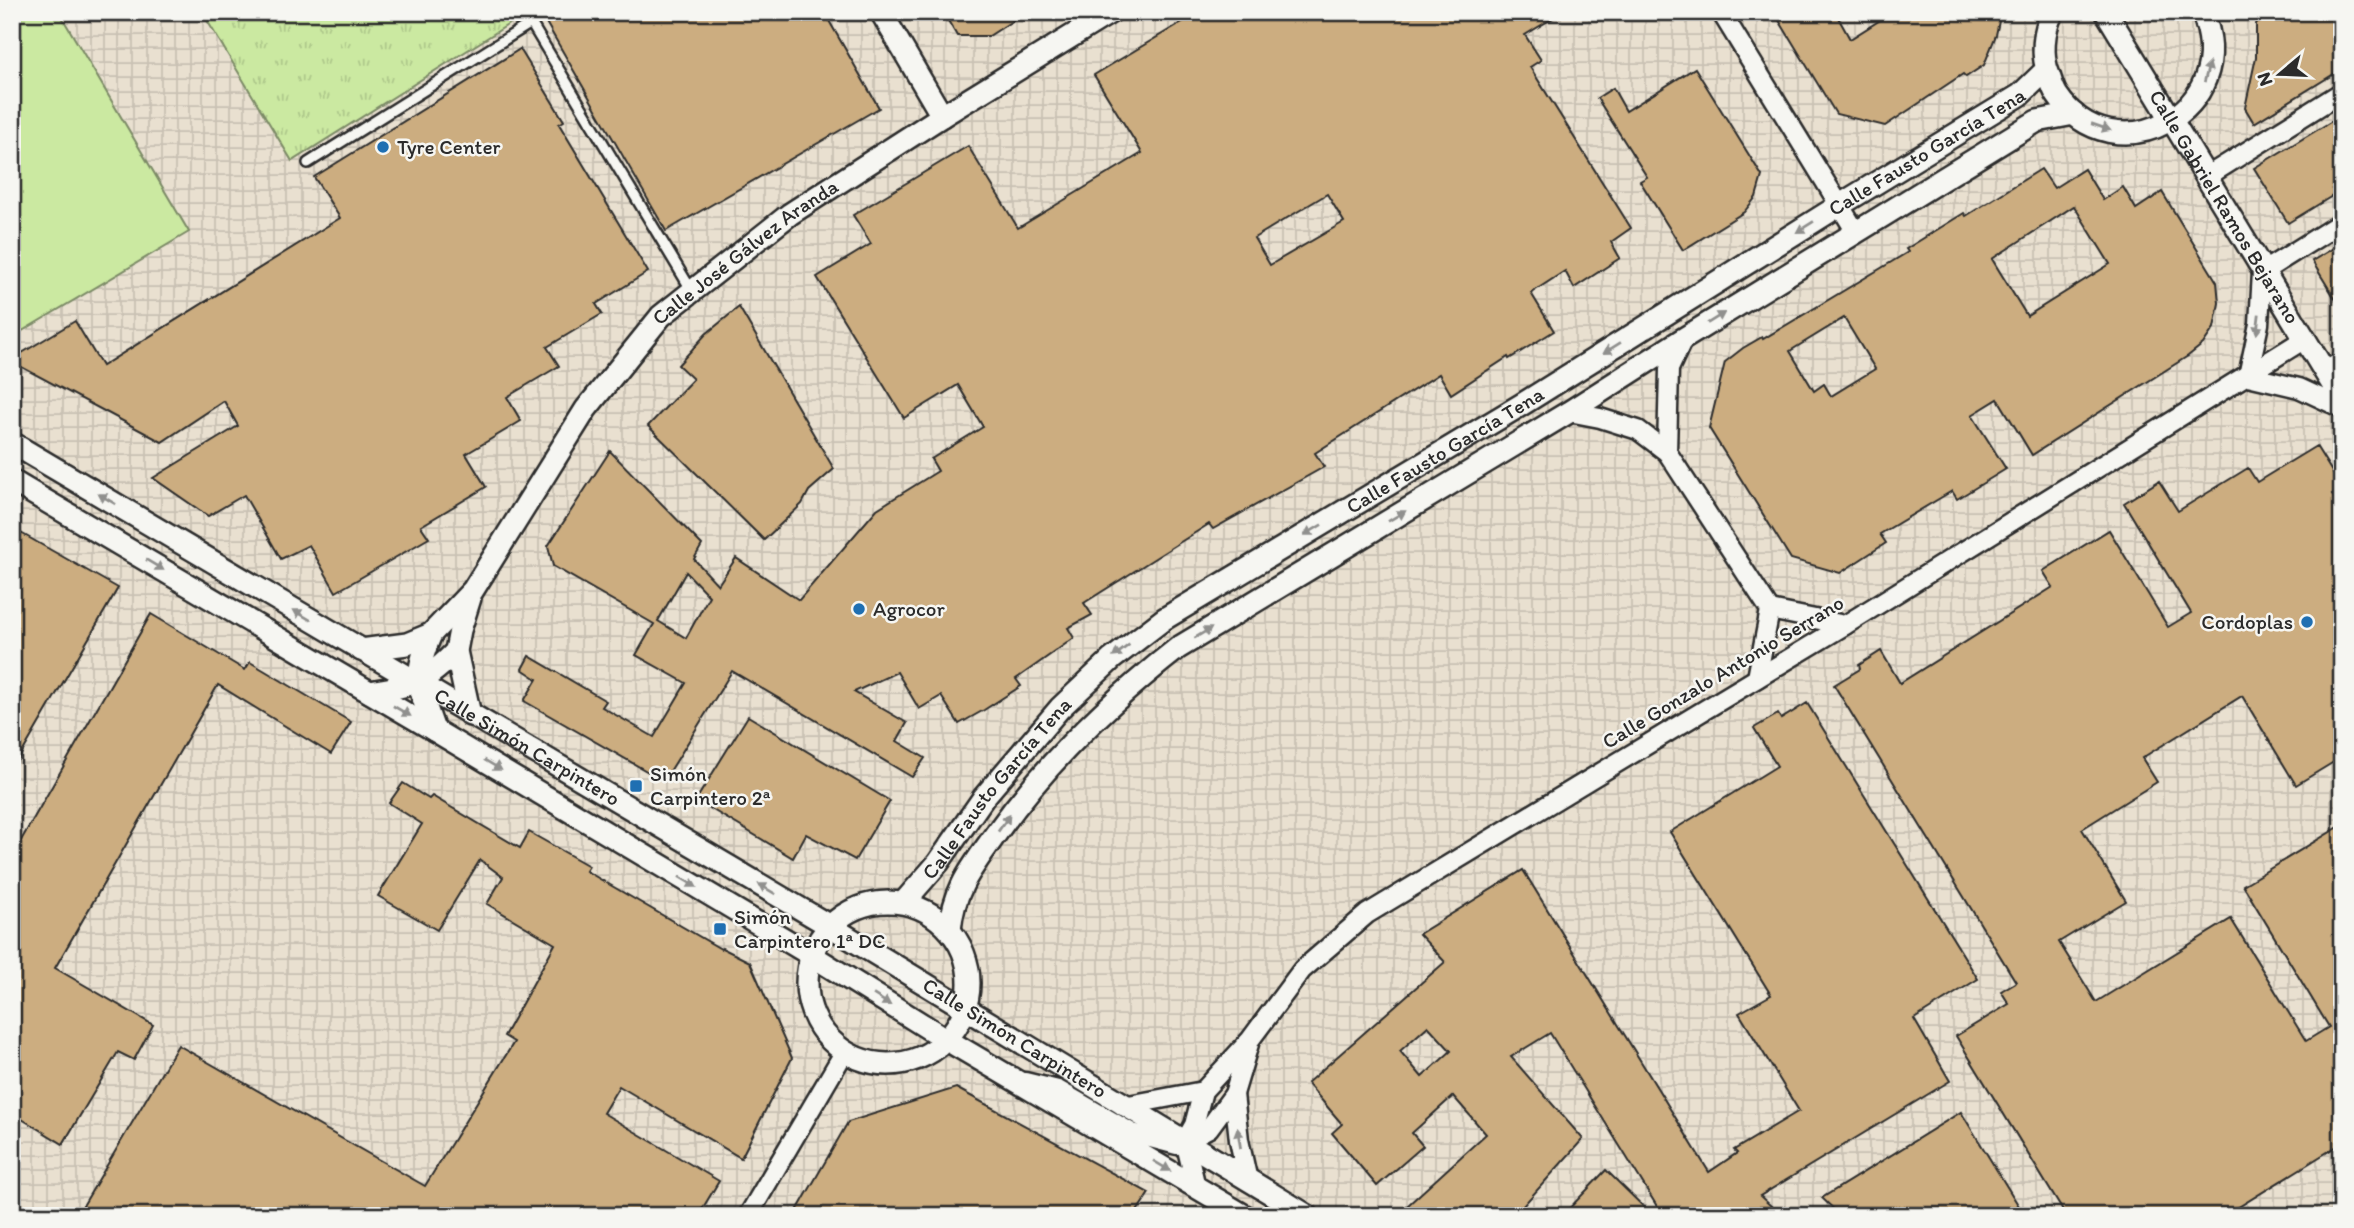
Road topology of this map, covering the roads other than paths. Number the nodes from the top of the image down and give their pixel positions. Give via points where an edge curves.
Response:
1 (881, 12) edge
2 (1111, 12) edge
3 (1721, 12) edge
4 (2053, 12) edge
5 (2106, 12) edge
6 (2202, 12) edge
7 (2046, 70) junction
8 (2342, 92) edge
9 (2074, 114) junction
10 (942, 117) junction
11 (2172, 121) junction
12 (308, 163) dead end
13 (2206, 177) junction
14 (1840, 205) junction
15 (2342, 222) edge
16 (1856, 232) junction
17 (2262, 272) junction
18 (692, 291) junction
19 (1683, 339) junction
20 (2303, 340) junction
21 (2333, 366) edge
22 (2248, 376) junction
23 (2342, 400) edge
24 (2342, 408) edge
25 (1569, 412) junction
26 (12, 443) edge
27 (1667, 452) junction
28 (12, 481) edge
29 (473, 590) junction
30 (1770, 610) junction
31 (1845, 625) junction
32 (431, 634) junction
33 (361, 650) junction
34 (456, 651) junction
35 (1757, 678) junction
36 (418, 683) junction
37 (370, 692) junction
38 (470, 715) junction
39 (434, 730) junction
40 (904, 902) junction
41 (829, 926) junction
42 (950, 930) junction
43 (811, 955) junction
44 (966, 1009) junction
45 (947, 1040) junction
46 (1250, 1040) junction
47 (845, 1051) junction
48 (1016, 1080) junction
49 (1203, 1091) junction
50 (1234, 1094) junction
51 (1123, 1106) junction
52 (1185, 1141) junction
53 (1248, 1181) junction
54 (1196, 1187) junction
55 (748, 1216) edge
56 (1245, 1216) edge
57 (1308, 1216) edge

1 - 10 street
2 - 10 street, Calle José Gálvez Aranda
3 - 14 street
4 - 7 street via 2044,43
5 - 11 street, Calle Gabriel Ramos Bejarano
11 -> 6 street via 2192,103 2205,80 2211,54
7 - 9 street via 2057,94
7 - 14 street, Calle Fausto García Tena via 2020,95
8 - 13 street
9 -> 11 street via 2097,127 2122,133 2148,131
9 - 16 street, Calle Fausto García Tena via 2037,121
10 - 18 street, Calle José Gálvez Aranda via 789,214
11 - 13 street, Calle Gabriel Ramos Bejarano
12 - 18 lane via 531,23
13 - 17 street, Calle Gabriel Ramos Bejarano
14 - 16 street
14 -> 40 street, Calle Fausto García Tena via 1153,627 1060,708
15 - 17 street
19 -> 16 street, Calle Fausto García Tena
17 - 20 street, Calle Gabriel Ramos Bejarano
17 -> 22 street via 2259,324
18 - 29 street, Calle José Gálvez Aranda via 661,316 586,409
19 - 25 street, Calle Fausto García Tena
19 - 27 street via 1669,369
20 - 21 street, Calle Gabriel Ramos Bejarano
20 - 22 street, Calle Gonzalo Antonio Serrano
21 - 23 street, Calle Gabriel Ramos Bejarano
22 - 24 street via 2300,388
22 - 31 street, Calle Gonzalo Antonio Serrano
25 - 27 street via 1638,430
42 -> 25 street, Calle Fausto García Tena via 952,907 964,878 1023,796 1129,687 1178,648
33 -> 26 street, Calle Simón Carpintero
27 - 30 street
28 -> 37 street, Calle Simón Carpintero
29 - 32 street, Calle José Gálvez Aranda
29 - 34 street, Calle José Gálvez Aranda
30 - 31 street
30 - 35 street
31 - 35 street, Calle Gonzalo Antonio Serrano
32 - 33 street, Calle José Gálvez Aranda via 407,644
32 - 36 street
33 - 36 street, Calle Simón Carpintero
34 - 36 street
34 - 38 street, Calle José Gálvez Aranda
35 - 46 street, Calle Gonzalo Antonio Serrano via 1367,914 1302,970
36 - 37 street
36 - 38 street, Calle Simón Carpintero
36 - 39 street
37 -> 39 street, Calle Simón Carpintero
41 -> 38 street, Calle Simón Carpintero
39 -> 43 street, Calle Simón Carpintero
40 - 41 street via 864,905
40 - 42 street via 930,912
41 - 43 street
41 - 44 street, Calle Simón Carpintero
42 - 44 street via 964,954 970,981
43 -> 45 street, Calle Simón Carpintero
43 - 47 street via 807,982 811,1009 824,1033
44 - 45 street
44 - 51 street, Calle Simón Carpintero
45 - 47 street via 924,1056 898,1064 870,1062
45 - 48 street, Calle Simón Carpintero
46 - 49 street, Calle Gonzalo Antonio Serrano
46 - 50 street, Calle Gonzalo Antonio Serrano
47 - 55 street
48 - 52 street, Calle Simón Carpintero via 1058,1090 1132,1133 1177,1145
48 -> 54 street, Calle Simón Carpintero
49 - 51 street
49 - 52 street, Calle Gonzalo Antonio Serrano
50 - 52 street, Calle Gonzalo Antonio Serrano via 1209,1128
53 -> 50 street, Calle Gonzalo Antonio Serrano
51 - 52 street, Calle Simón Carpintero
52 - 53 street, Calle Simón Carpintero
52 - 54 street
53 - 57 street, Calle Simón Carpintero
54 - 56 street, Calle Simón Carpintero

